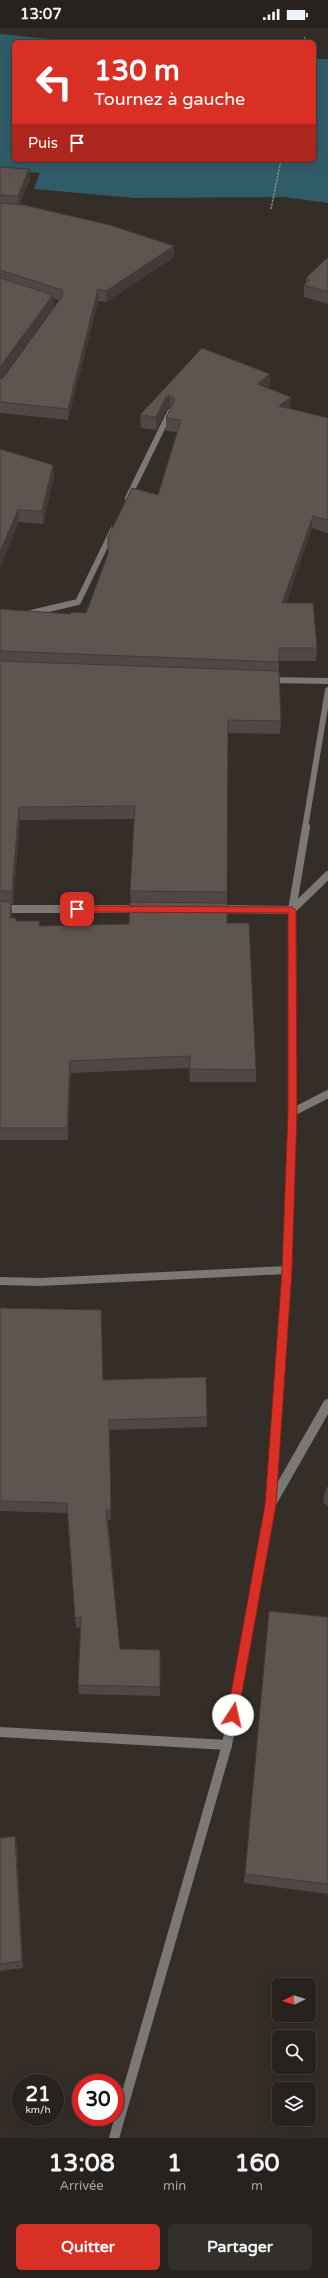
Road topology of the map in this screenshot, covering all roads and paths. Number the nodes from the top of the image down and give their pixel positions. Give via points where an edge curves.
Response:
1 (305, 37) dead end
2 (304, 40) edge
3 (281, 162) edge
4 (271, 209) dead end
5 (170, 412) edge
6 (125, 504) edge
7 (115, 525) edge
8 (21, 613) edge
9 (257, 679) edge
10 (328, 682) edge
11 (328, 690) edge
12 (328, 874) edge
13 (0, 909) edge
14 (150, 909) edge
15 (205, 910) edge
16 (292, 910) junction
17 (328, 1094) edge
18 (293, 1112) junction
19 (287, 1270) junction
20 (0, 1281) edge
21 (328, 1404) edge
22 (271, 1505) junction
23 (0, 1732) edge
24 (227, 1745) junction
25 (114, 2138) edge

1 - 2 path
3 - 4 path
5 - 6 street
7 - 8 street via 78,602 28,614
9 - 10 street
11 - 16 street
12 - 16 street
13 - 14 street
15 - 16 street
16 - 18 street
17 - 18 street
18 - 19 street
19 - 20 street via 40,1282
19 - 22 street
21 - 22 street
22 - 24 street
23 - 24 street
24 - 25 street

